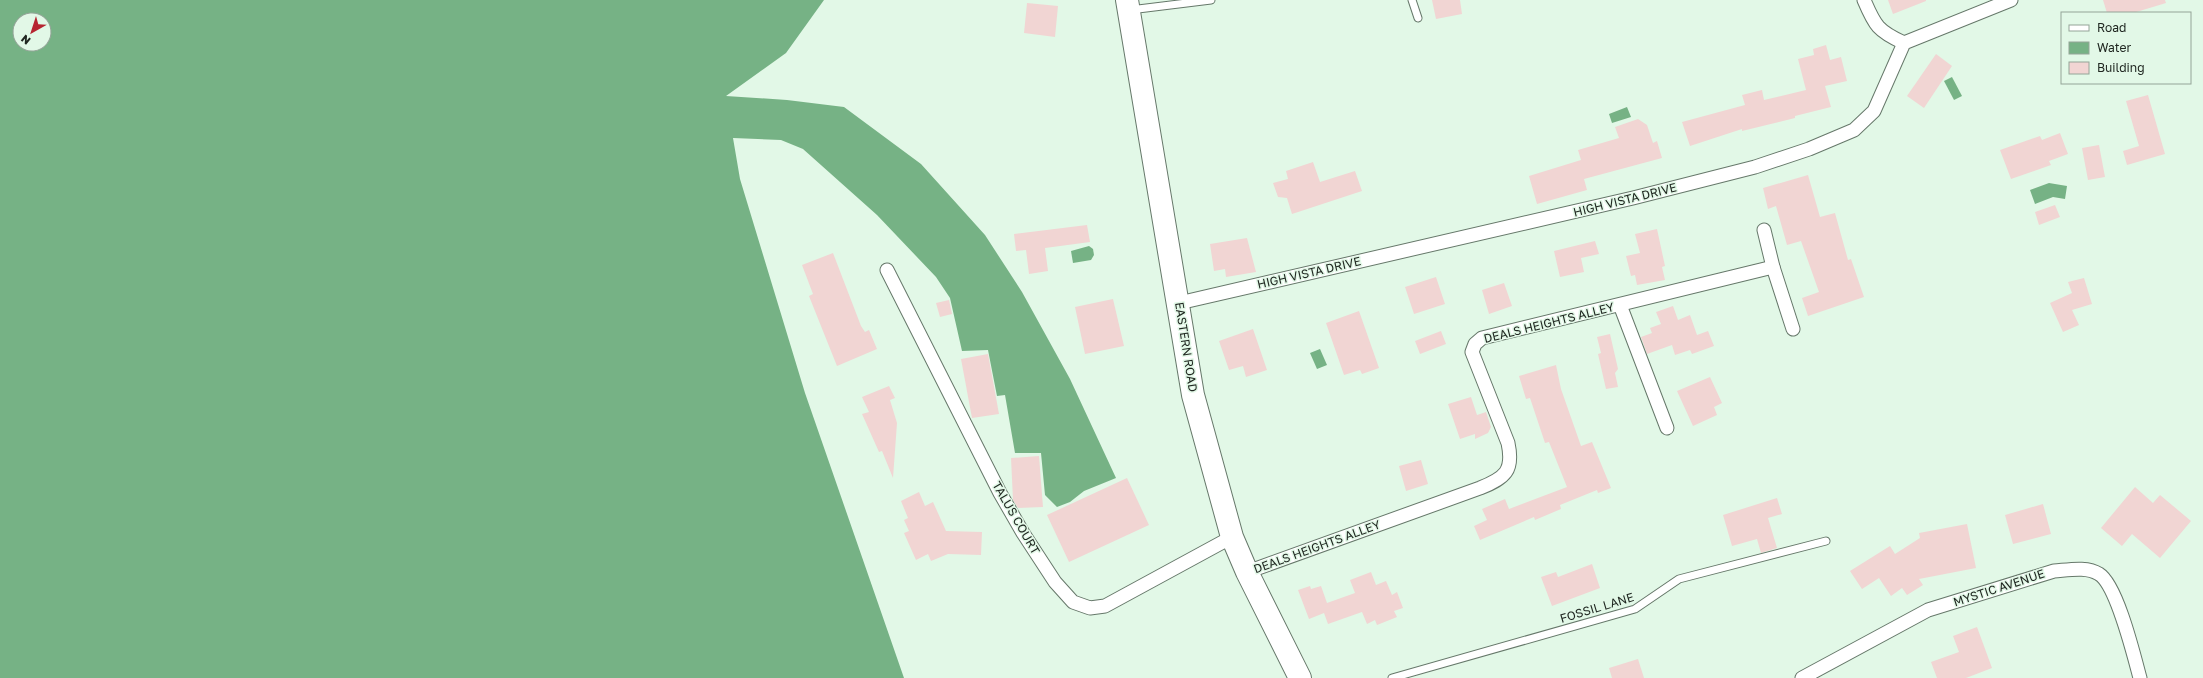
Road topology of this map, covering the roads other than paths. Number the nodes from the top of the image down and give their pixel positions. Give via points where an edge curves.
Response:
1 (1211, 0) edge
2 (1412, 0) edge
3 (1864, 0) edge
4 (2011, 0) edge
5 (1128, 5) edge
6 (1418, 18) dead end
7 (1904, 42) junction
8 (1764, 230) dead end
9 (1772, 267) junction
10 (886, 270) dead end
11 (1179, 303) junction
12 (1620, 305) junction
13 (1793, 328) dead end
14 (1667, 428) dead end
15 (1232, 537) junction
16 (1826, 541) dead end
17 (1247, 572) junction
18 (1300, 678) edge
19 (1392, 678) edge
20 (1802, 678) edge
21 (2140, 678) edge

1 - 5 lane
2 - 6 lane
3 - 7 street via 1874,23 1886,34
4 - 7 street
5 - 11 highway, EASTERN ROAD
7 - 11 street, HIGH VISTA DRIVE via 1874,111 1854,130 1809,149 1755,167 1633,198
8 - 9 street
9 - 12 street, DEALS HEIGHTS ALLEY
9 - 13 street
10 - 15 street, TALUS COURT via 1000,493 1055,582 1073,602 1090,608 1105,606
11 - 15 highway, EASTERN ROAD via 1193,394
12 - 14 street
12 - 17 street, DEALS HEIGHTS ALLEY via 1482,338 1475,344 1472,352 1508,443 1511,458 1508,472 1494,482
15 - 17 highway, EASTERN ROAD
16 - 19 lane, FOSSIL LANE via 1679,579 1635,609
17 - 18 highway, EASTERN ROAD
20 - 21 street, MYSTIC AVENUE via 1928,610 2054,571 2076,569 2099,574 2107,581 2116,600

